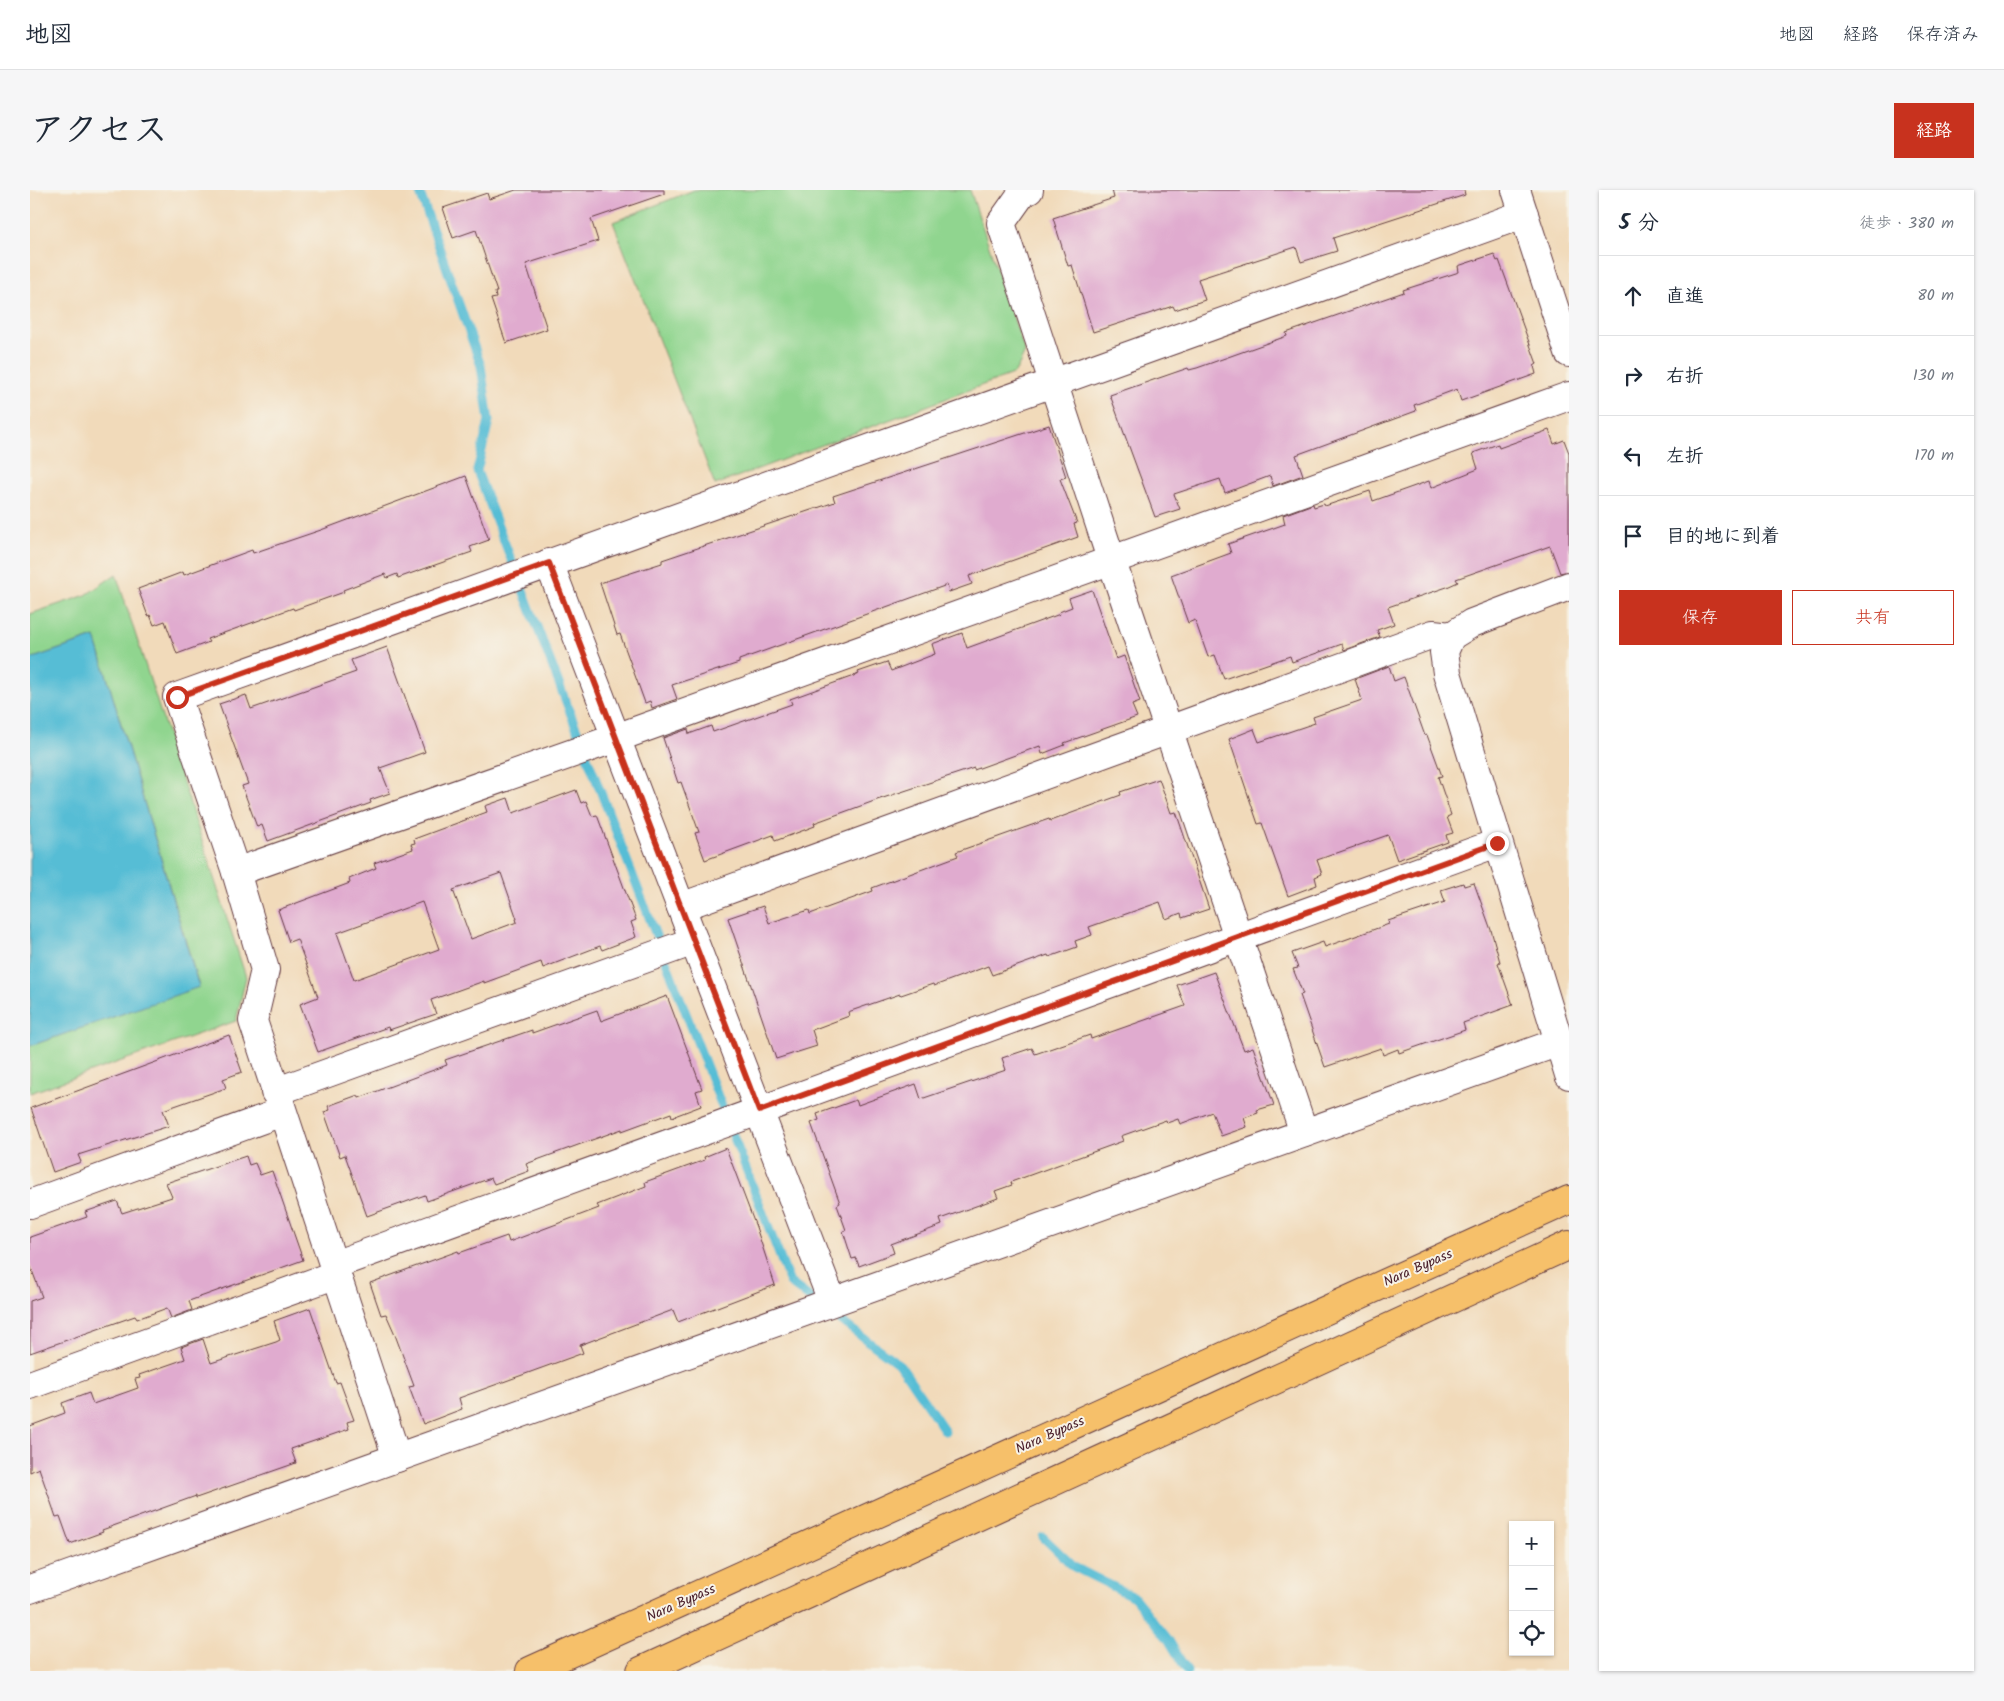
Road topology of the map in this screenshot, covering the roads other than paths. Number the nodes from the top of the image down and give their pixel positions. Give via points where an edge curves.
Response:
1 (1028, 190) edge
2 (1520, 202) edge
3 (1569, 353) edge
4 (1053, 383) junction
5 (1569, 396) edge
6 (1112, 559) junction
7 (549, 563) junction
8 (1569, 586) edge
9 (1451, 636) junction
10 (1169, 731) junction
11 (616, 738) junction
12 (1497, 843) junction
13 (236, 872) junction
14 (681, 907) junction
15 (1239, 936) junction
16 (694, 941) junction
17 (1559, 1042) junction
18 (1569, 1075) edge
19 (279, 1102) junction
20 (759, 1111) junction
21 (1304, 1133) junction
22 (1569, 1200) edge
23 (30, 1204) edge
24 (1569, 1245) edge
25 (335, 1270) junction
26 (832, 1301) junction
27 (30, 1384) edge
28 (398, 1458) junction
29 (30, 1589) edge
30 (530, 1671) edge
31 (641, 1671) edge

1 - 4 street via 1002,223
2 - 3 street
2 - 4 street
4 - 6 street
4 - 7 street
5 - 6 street
6 - 10 street
6 - 11 street
7 - 11 street
7 - 13 street via 177,697
8 - 9 street via 1472,623
9 - 10 street via 1433,634
9 - 12 street via 1444,652 1447,673
10 - 14 street
10 - 15 street
11 - 13 street
11 - 14 street
12 - 15 street
12 - 17 street
13 - 19 street via 264,970 253,1021
14 - 16 street
15 - 20 street
15 - 21 street
16 - 19 street
16 - 20 street
17 - 18 street
17 - 21 street
19 - 23 street
19 - 25 street
20 - 25 street
20 - 26 street
21 - 26 street
22 - 30 highway, Nara Bypass
24 - 31 highway
25 - 27 street
25 - 28 street
26 - 28 street
28 - 29 street

